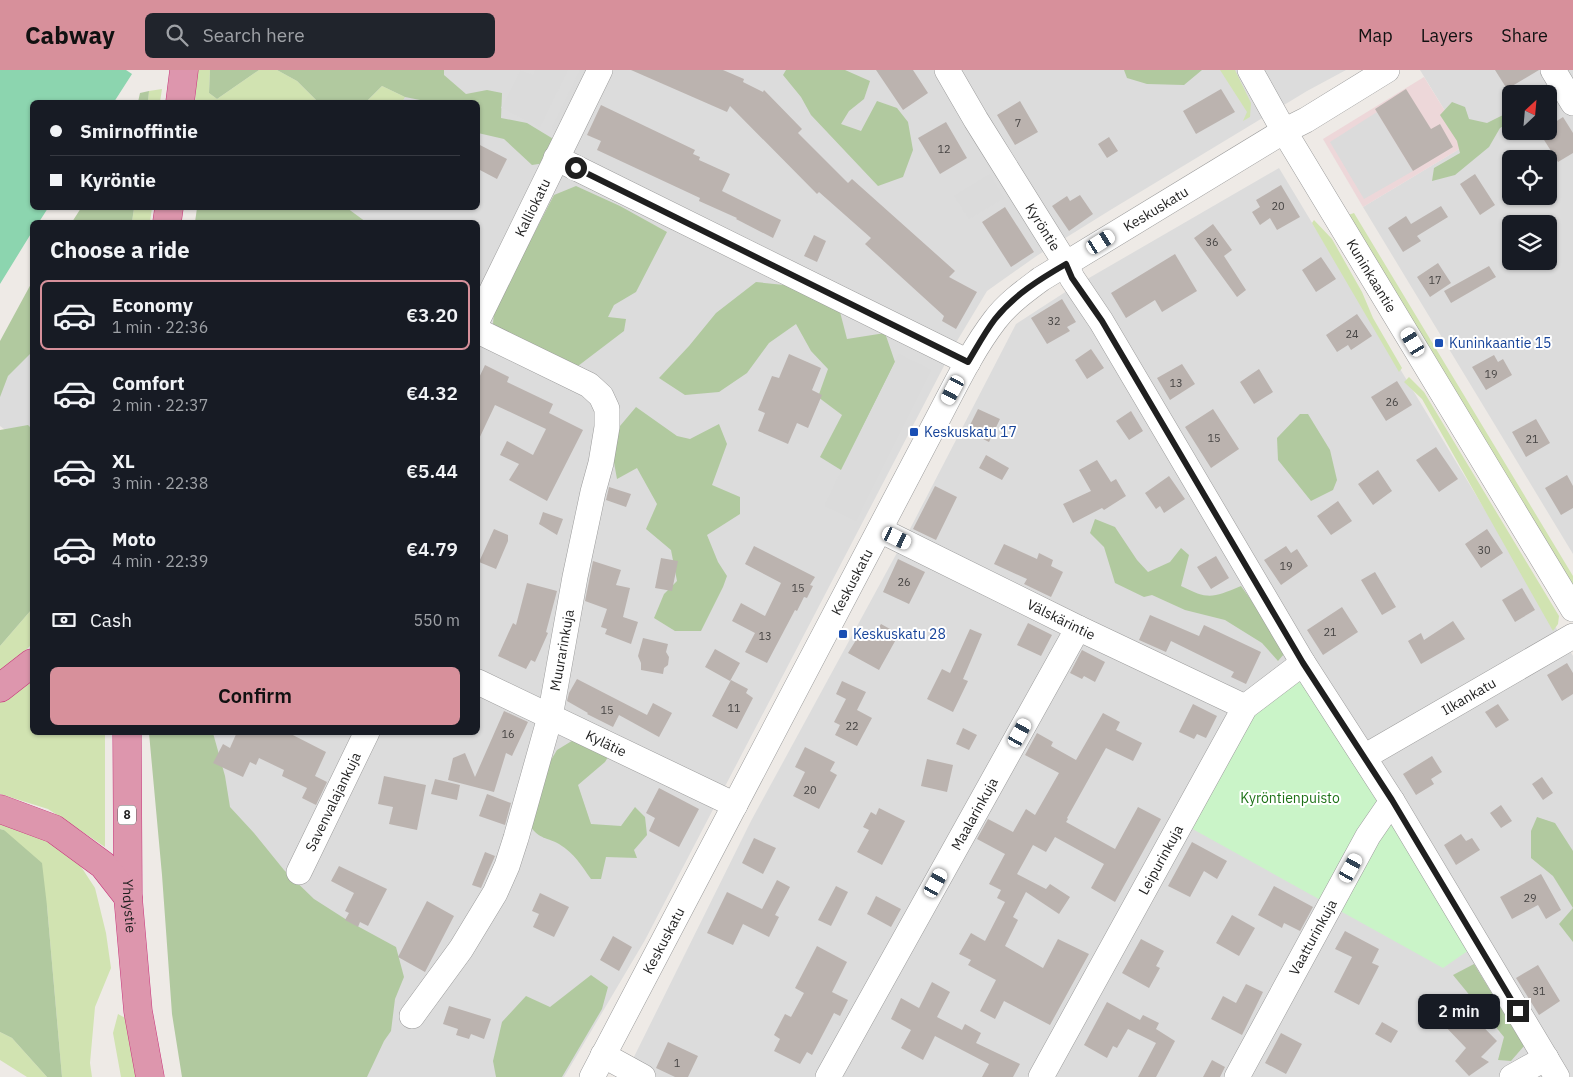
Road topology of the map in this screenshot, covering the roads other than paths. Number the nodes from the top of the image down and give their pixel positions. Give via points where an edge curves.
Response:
1 (184, 70) edge
2 (600, 70) edge
3 (947, 70) edge
4 (1250, 70) edge
5 (1387, 70) edge
6 (1553, 70) edge
7 (180, 100) edge
8 (1573, 103) edge
9 (1284, 131) junction
10 (556, 158) junction
11 (1066, 264) junction
12 (480, 315) edge
13 (480, 332) edge
14 (968, 362) junction
15 (880, 530) junction
16 (1573, 608) edge
17 (1078, 628) junction
18 (1573, 636) edge
19 (1303, 663) junction
20 (30, 665) edge
21 (480, 683) edge
22 (0, 688) edge
23 (1245, 707) junction
24 (550, 717) junction
25 (127, 735) edge
26 (367, 735) edge
27 (1364, 757) junction
28 (1392, 800) junction
29 (735, 805) junction
30 (0, 809) edge
31 (299, 872) dead end
32 (128, 897) junction
33 (412, 1016) dead end
34 (1552, 1067) edge
35 (595, 1071) edge
36 (150, 1077) edge
37 (644, 1077) edge
38 (828, 1077) edge
39 (1041, 1077) edge
40 (1237, 1077) edge
41 (1512, 1077) edge

1 - 7 highway
2 - 10 street, Kalliokatu
3 - 11 street, Kyröntie
4 - 9 street, Kuninkaantie
5 - 9 street, Keskuskatu
6 - 8 street
9 - 11 street, Keskuskatu
9 - 16 street, Kuninkaantie
10 - 12 street, Kalliokatu
10 - 14 street
11 - 14 street, Keskuskatu via 1016,298 995,319
11 - 19 street, Kyröntie
13 - 24 street, Muurarinkuja via 590,385 601,396 607,409 601,463 575,577
14 - 15 street, Keskuskatu
15 - 17 street, Välskärintie
15 - 29 street, Keskuskatu
17 - 23 street, Välskärintie
17 - 38 street, Maalarinkuja
18 - 27 street, Ilkankatu
19 - 23 street, Leipurinkuja
19 - 27 street, Kyröntie
20 - 22 highway
21 - 24 street, Kylätie
23 - 39 street, Leipurinkuja
24 - 29 street, Kylätie
24 - 33 street, Muurarinkuja via 516,838 495,893 461,949
25 - 32 highway, Yhdystie / 8
26 - 31 street, Savenvalajankuja
27 - 28 street, Kyröntie
28 - 34 street, Kyröntie
28 - 40 street, Vaatturinkuja via 1368,836
29 - 35 street, Keskuskatu
30 - 32 highway via 54,829 103,865
32 - 36 highway, Yhdystie / 8 via 138,1011
34 - 41 street
35 - 37 street

